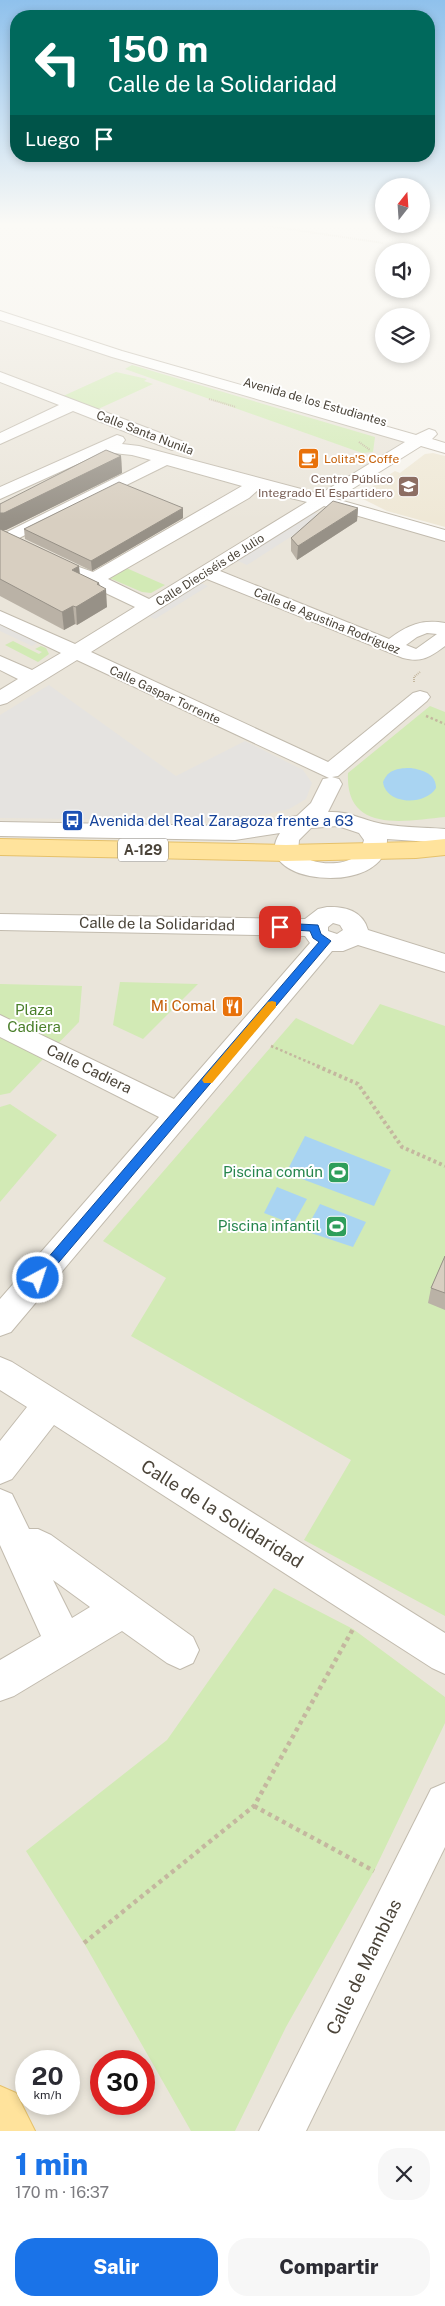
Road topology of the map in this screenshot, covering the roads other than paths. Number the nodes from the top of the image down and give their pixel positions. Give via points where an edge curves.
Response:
1 (26, 323) edge
2 (52, 323) edge
3 (0, 377) edge
4 (72, 405) junction
5 (137, 430) junction
6 (401, 436) junction
7 (424, 438) junction
8 (0, 439) edge
9 (445, 439) edge
10 (101, 447) junction
11 (445, 448) edge
12 (166, 459) junction
13 (255, 484) junction
14 (297, 493) junction
15 (0, 494) edge
16 (322, 501) junction
17 (445, 536) edge
18 (3, 537) edge
19 (24, 547) edge
20 (67, 568) edge
21 (206, 572) junction
22 (93, 580) junction
23 (150, 607) junction
24 (0, 617) edge
25 (445, 629) edge
26 (445, 637) edge
27 (391, 647) junction
28 (76, 653) junction
29 (0, 662) edge
30 (33, 679) junction
31 (420, 696) road end
32 (0, 699) edge
33 (331, 778) junction
34 (303, 824) junction
35 (359, 824) junction
36 (445, 825) edge
37 (0, 829) edge
38 (390, 832) junction
39 (445, 836) edge
40 (0, 847) edge
41 (445, 847) edge
42 (374, 851) junction
43 (286, 853) junction
44 (336, 870) junction
45 (0, 922) edge
46 (324, 928) junction
47 (445, 963) edge
48 (0, 1025) edge
49 (179, 1114) junction
50 (0, 1322) edge
51 (0, 1372) edge
52 (50, 1404) junction
53 (0, 1468) edge
54 (0, 1506) edge
55 (20, 1548) junction
56 (123, 1609) junction
57 (64, 1644) junction
58 (180, 1650) dead end
59 (445, 1655) edge
60 (0, 1682) edge
61 (445, 1803) edge
62 (0, 2109) edge
63 (12, 2131) edge
64 (282, 2131) edge

1 - 6 street, Avenida de los Estudiantes via 118,354
2 - 7 street, Avenida de los Estudiantes
3 - 4 street, Calle Santa Nunila
4 - 5 street, Calle Santa Nunila
4 - 8 street
5 - 10 street
5 - 14 street, Calle Santa Nunila
6 - 7 street, Avenida de los Estudiantes
6 - 14 street
7 - 9 street, Avenida de los Estudiantes
7 - 11 street, Avenida de los Estudiantes
7 - 16 street, Calle Dieciséis de Julio
10 - 12 street via 122,448
10 - 15 street
12 - 13 street
12 - 18 street
13 - 14 street
13 - 22 street
14 - 16 street
16 - 17 street
16 - 21 street, Calle Dieciséis de Julio
18 - 19 street
20 - 22 street
21 - 23 street, Calle Dieciséis de Julio
21 - 27 street, Calle de Agustina Rodríguez
22 - 23 street
23 - 28 street, Calle Dieciséis de Julio
24 - 28 street, Calle Gaspar Torrente
25 - 27 street via 420,627
26 - 27 street, Calle de Agustina Rodríguez via 420,655
28 - 30 street, Calle Dieciséis de Julio
28 - 33 street, Calle Gaspar Torrente
29 - 30 street
30 - 32 street, Calle Dieciséis de Julio
31 - 33 street
33 - 34 street via 322,804
33 - 35 street
34 - 35 street via 327,819
34 - 37 street via 226,834
34 - 43 street via 288,839
35 - 38 street
35 - 42 street via 376,840
36 - 38 street
38 - 39 street
40 - 43 main road, A-129
41 - 42 main road, A-129
42 - 43 main road, A-129
42 - 44 street via 357,867
43 - 44 street via 292,860 305,865
44 - 46 street
45 - 46 street, Calle de la Solidaridad
46 - 47 street, Calle de la Solidaridad via 346,942 355,935
46 - 49 street
48 - 49 street, Calle Cadiera
49 - 50 street
51 - 52 street, Calle de la Solidaridad
52 - 53 street
52 - 59 street, Calle de la Solidaridad
54 - 55 street
55 - 56 street via 38,1547
55 - 57 street
56 - 57 street
56 - 58 street
57 - 60 street
61 - 64 street, Calle de Mamblas
62 - 63 main road

